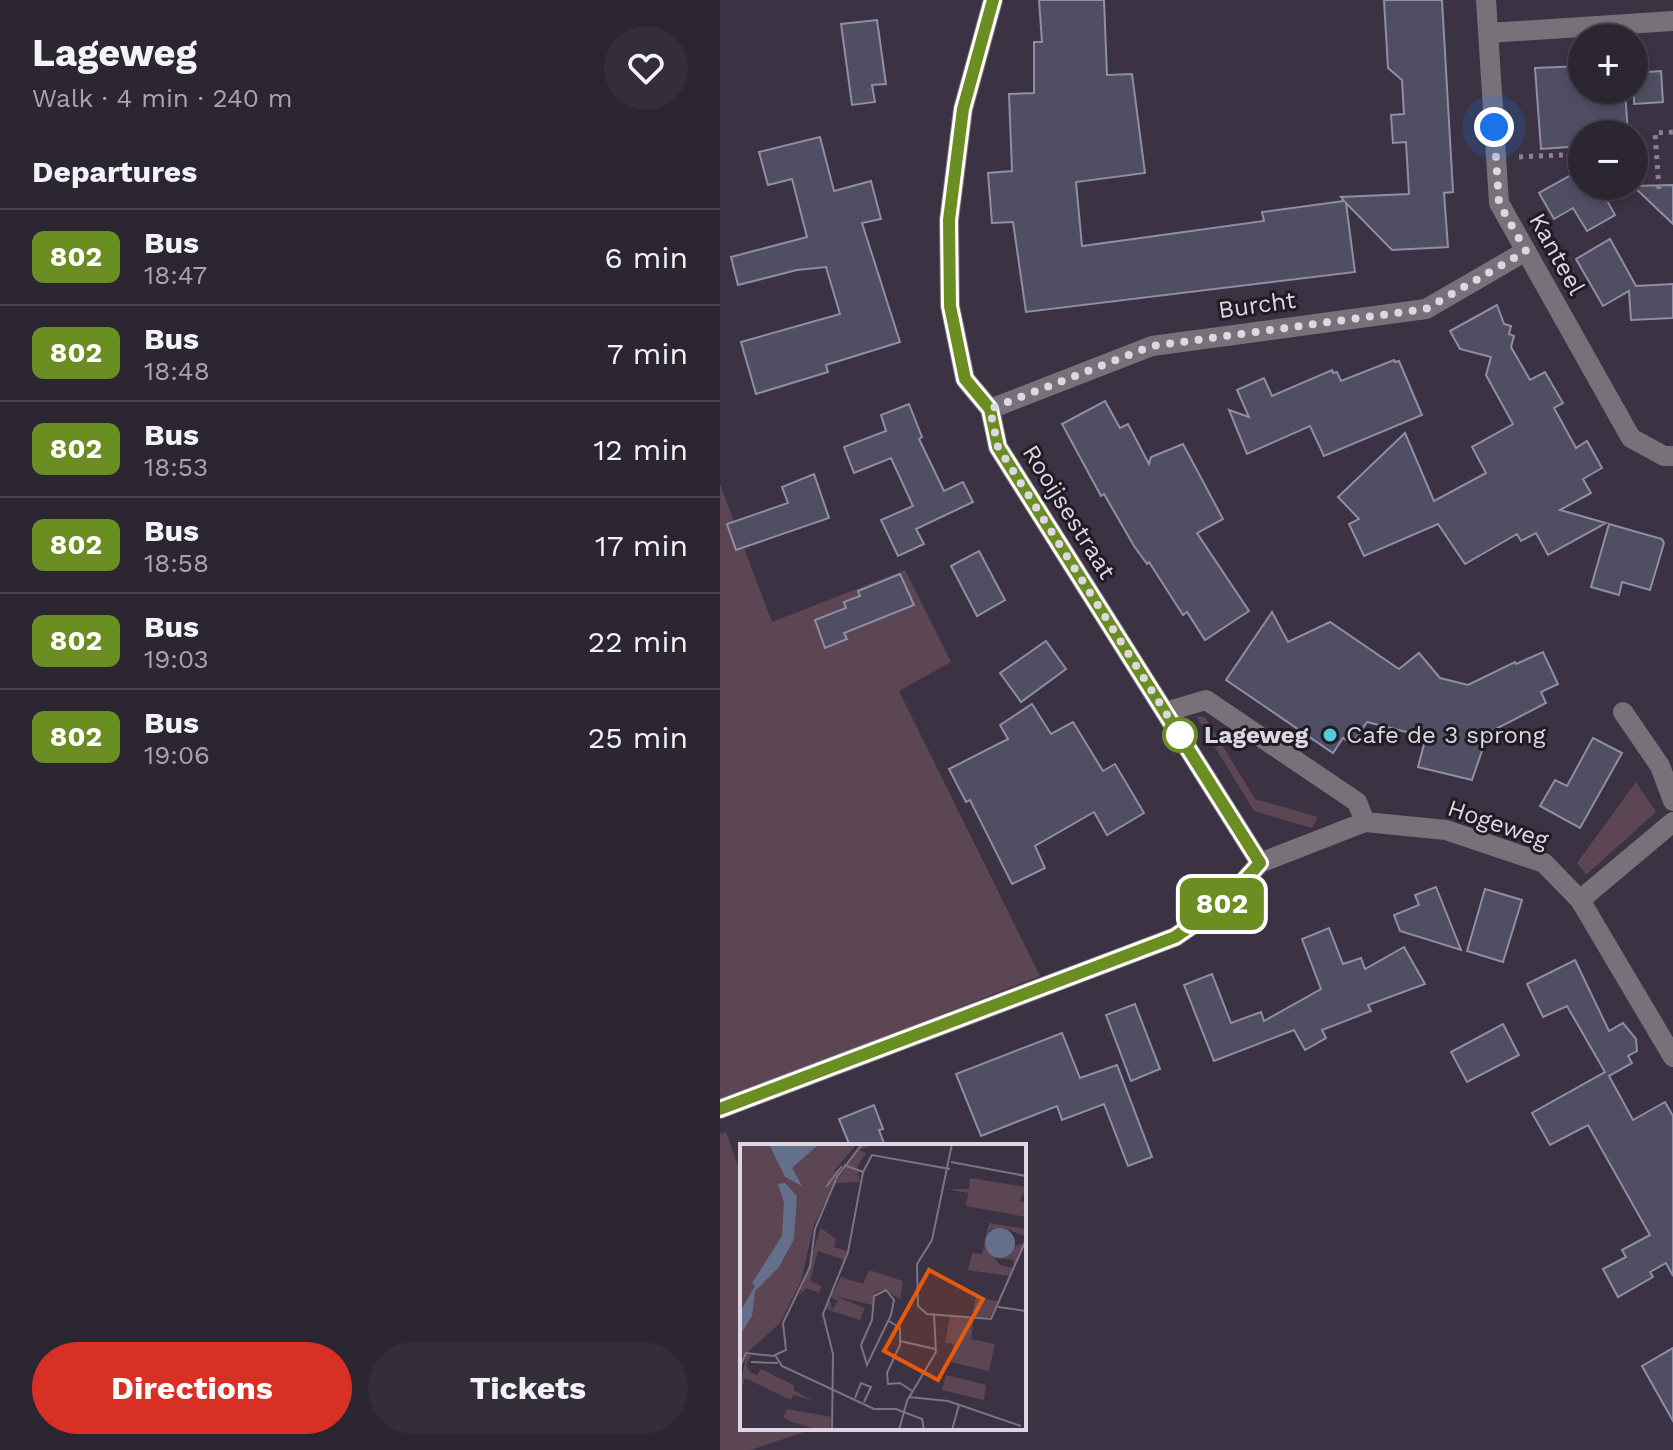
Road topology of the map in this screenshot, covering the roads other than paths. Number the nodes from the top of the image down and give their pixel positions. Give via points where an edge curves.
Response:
1 (993, 0) edge
2 (1486, 0) edge
3 (1673, 21) edge
4 (1488, 33) junction
5 (1526, 251) junction
6 (990, 409) junction
7 (1673, 456) edge
8 (1165, 712) junction
9 (1623, 712) dead end
10 (1673, 801) edge
11 (1365, 822) junction
12 (1673, 822) edge
13 (1260, 863) junction
14 (1580, 900) junction
15 (1673, 1057) edge
16 (720, 1109) edge

1 - 6 street, Rooijsestraat via 963,109 949,220 950,306 965,379
2 - 4 street, Kanteel
3 - 4 street
4 - 5 street, Kanteel via 1499,203
5 - 6 street, Burcht via 1426,309 1152,346
5 - 7 street, Kanteel via 1631,438
6 - 8 street, Rooijsestraat via 998,447
8 - 11 street via 1206,700 1357,802
8 - 13 street, Rooijsestraat
9 - 10 street via 1660,766
11 - 13 street, Hogeweg
11 - 14 street, Hogeweg via 1446,830 1544,863
12 - 14 street
13 - 16 street via 1223,904 1175,937
14 - 15 street, Hogeweg

